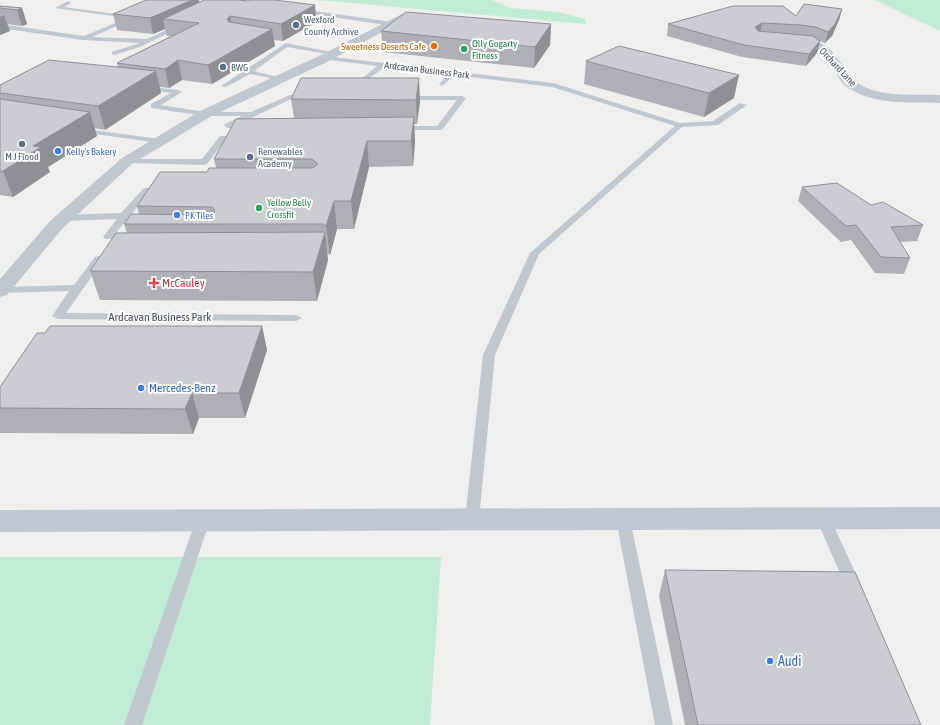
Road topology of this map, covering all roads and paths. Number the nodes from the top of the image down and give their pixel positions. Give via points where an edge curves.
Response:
1 (68, 3) dead end
2 (294, 10) edge
3 (399, 22) joint
4 (186, 23) edge
5 (0, 26) edge
6 (83, 38) junction
7 (774, 40) edge
8 (147, 42) junction
9 (278, 44) edge
10 (286, 45) junction
11 (114, 53) dead end
12 (329, 56) junction
13 (383, 64) junction
14 (249, 72) junction
15 (454, 73) junction
16 (280, 79) junction
17 (361, 82) edge
18 (442, 84) dead end
19 (224, 86) dead end
20 (140, 87) edge
21 (314, 97) edge
22 (392, 97) edge
23 (940, 99) edge
24 (743, 105) dead end
25 (205, 114) junction
26 (252, 114) junction
27 (680, 125) junction
28 (259, 126) edge
29 (392, 128) edge
30 (75, 129) edge
31 (254, 138) edge
32 (160, 141) junction
33 (128, 161) junction
34 (171, 190) edge
35 (124, 216) junction
36 (63, 218) junction
37 (139, 237) edge
38 (108, 257) edge
39 (77, 288) junction
40 (0, 290) edge
41 (296, 318) dead end
42 (823, 518) junction
43 (940, 518) edge
44 (472, 519) junction
45 (623, 519) junction
46 (0, 520) edge
47 (203, 520) junction
48 (858, 597) edge
49 (133, 725) edge
50 (664, 725) edge

1 - 6 lane via 58,8 134,16
2 - 3 lane
3 - 12 street
4 - 8 lane
5 - 6 lane
6 - 8 lane
7 - 23 street, Orchard Lane via 813,43 823,48 836,68 854,86 868,93 890,98
8 - 11 lane
9 - 10 lane, Ardcavan Business Park
10 - 12 lane, Ardcavan Business Park
10 - 14 lane
12 - 13 lane, Ardcavan Business Park
12 - 16 street
13 - 15 lane, Ardcavan Business Park
13 - 17 lane
14 - 16 lane
14 - 19 lane
15 - 18 lane
15 - 27 lane, Ardcavan Business Park via 553,85
16 - 25 street
20 - 25 lane via 178,92 154,106
21 - 26 lane via 290,97
22 - 29 lane, Ardcavan Business Park via 462,98 439,128
24 - 27 lane via 715,123
25 - 26 lane
25 - 32 street
26 - 28 lane via 228,126
27 - 44 lane via 535,253 489,354
30 - 32 lane
31 - 33 lane via 223,138 204,162
32 - 33 street
33 - 36 street
34 - 35 lane via 147,190
35 - 36 lane
35 - 37 lane via 108,237
36 - 40 street
38 - 39 lane, Ardcavan Business Park via 100,257
39 - 40 lane
39 - 41 lane, Ardcavan Business Park via 58,316
42 - 43 main road
42 - 45 main road
42 - 48 lane
44 - 45 main road
44 - 47 main road
45 - 50 lane
46 - 47 main road
47 - 49 lane

